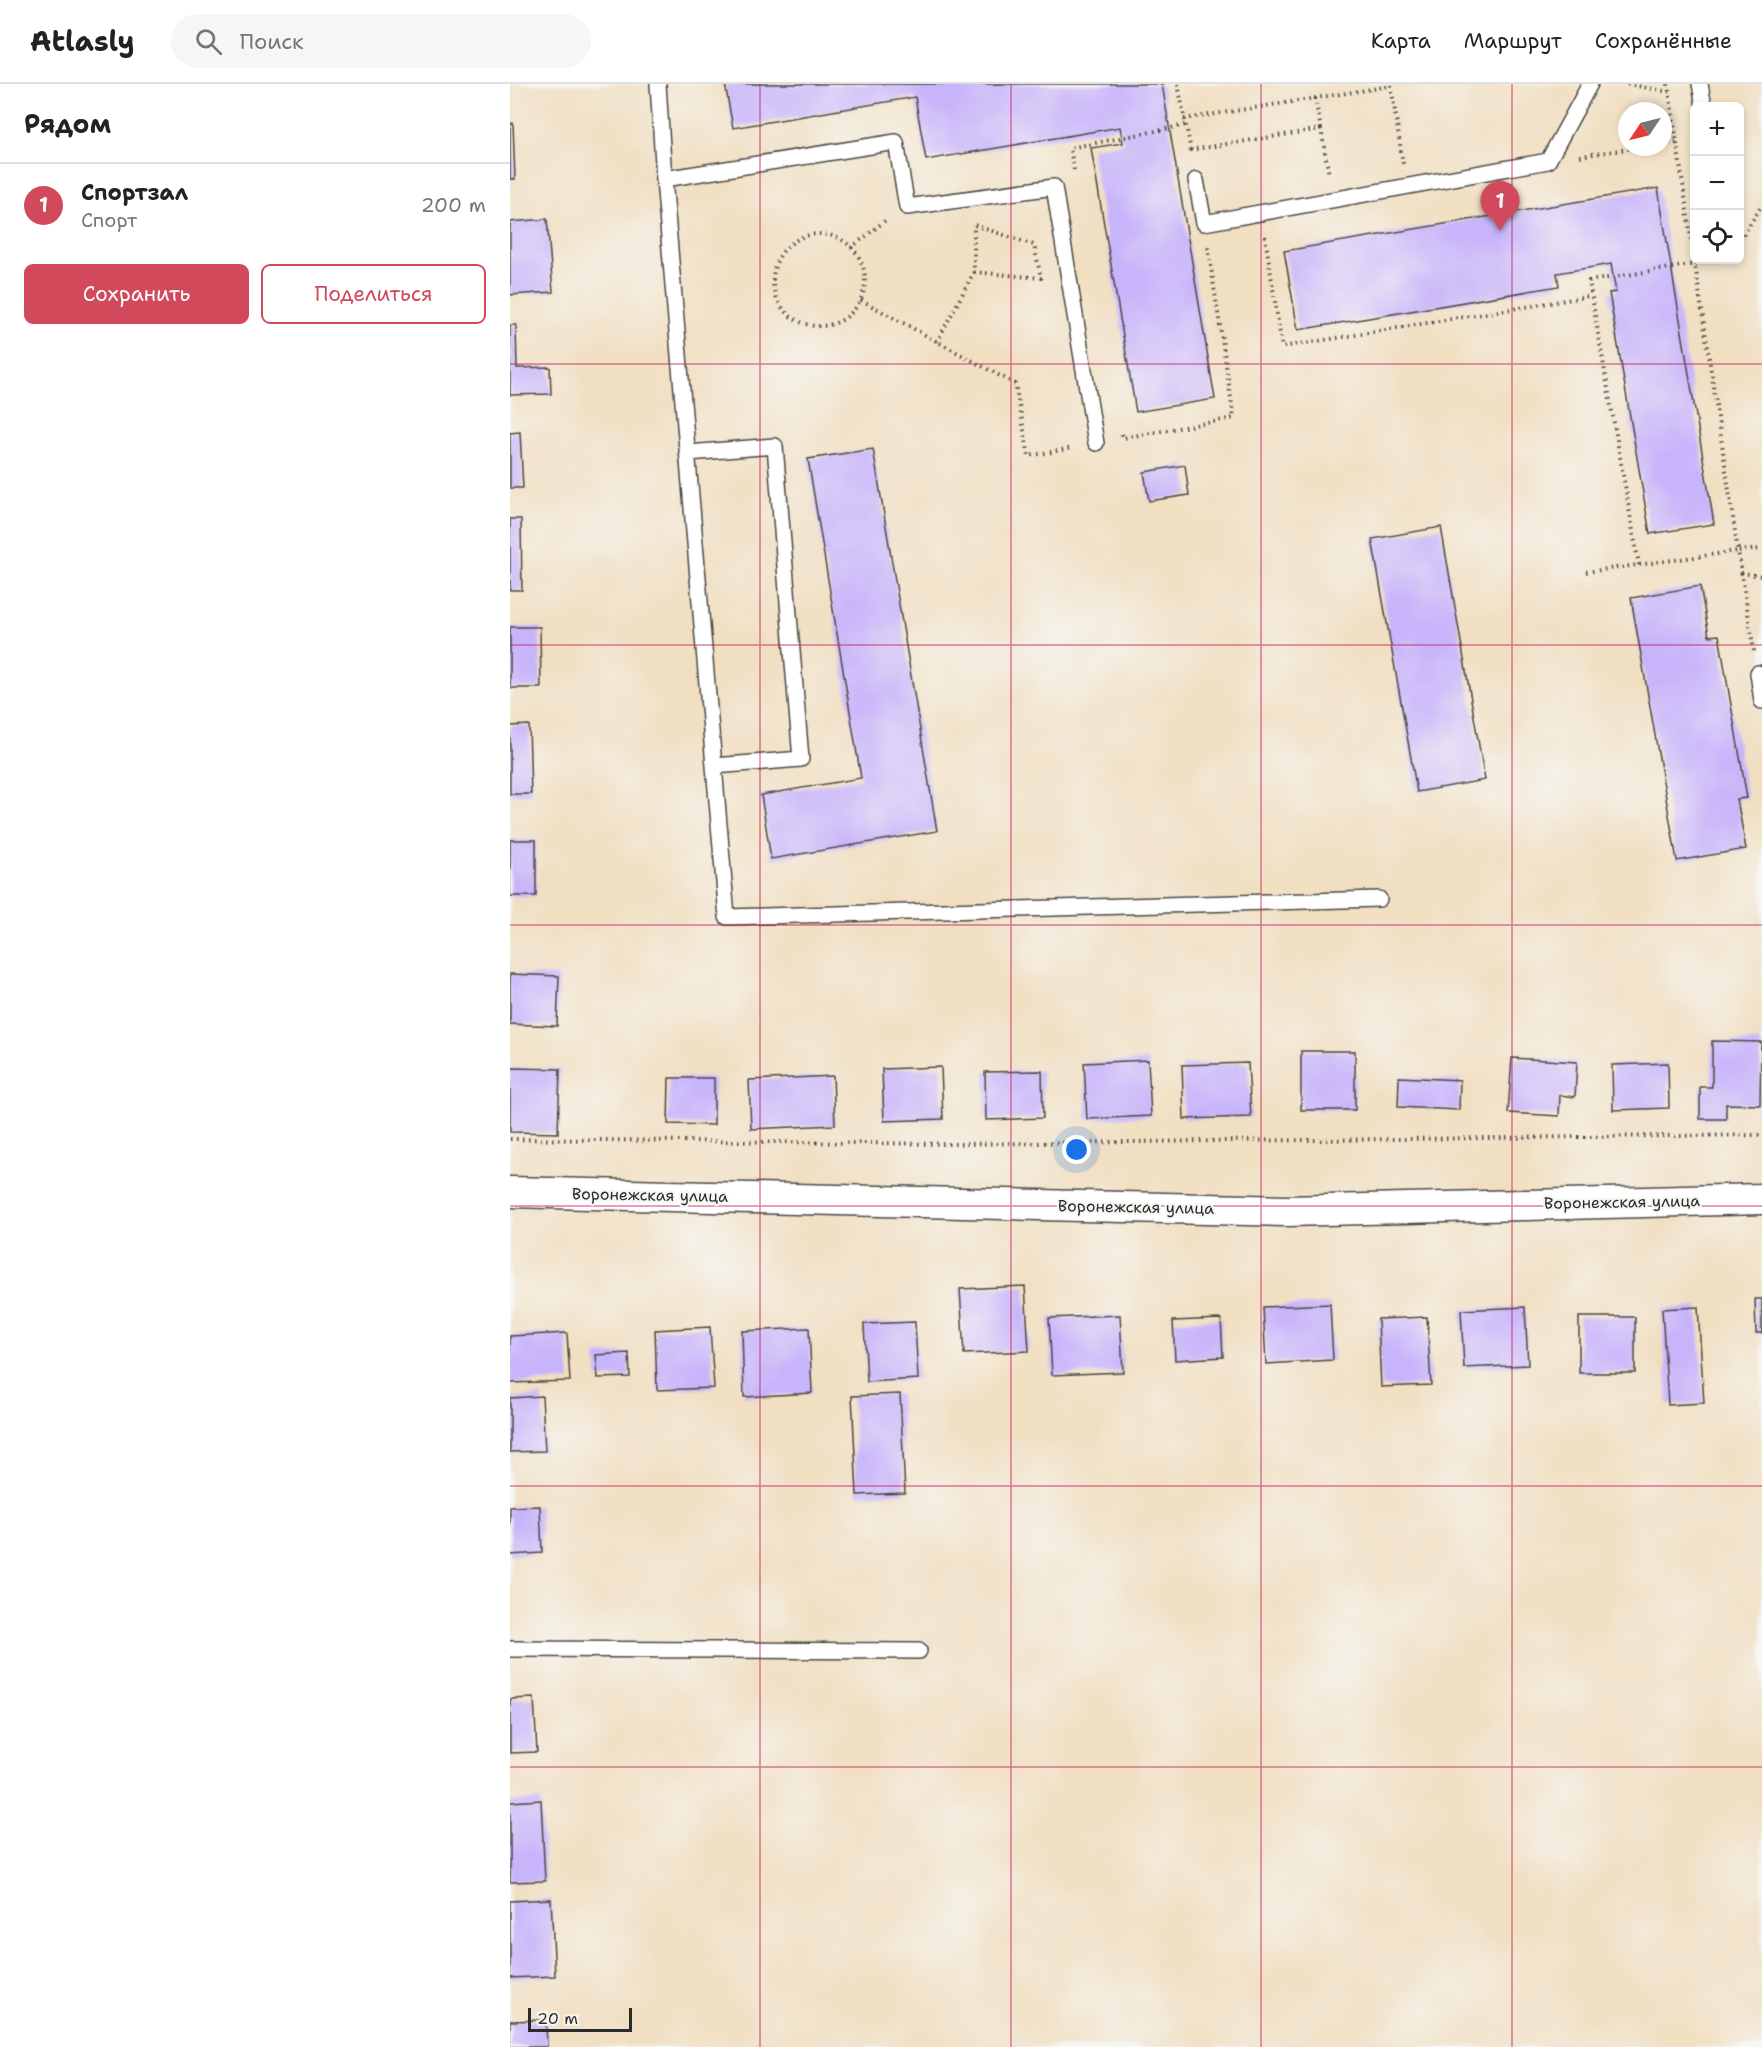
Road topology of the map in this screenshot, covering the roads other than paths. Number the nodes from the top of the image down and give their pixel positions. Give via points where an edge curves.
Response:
1 (658, 84) edge
2 (1590, 84) edge
3 (1700, 84) edge
4 (1703, 102) edge
5 (664, 179) junction
6 (1196, 180) road end
7 (1096, 443) road end
8 (688, 453) junction
9 (1758, 673) road end
10 (1762, 701) edge
11 (714, 766) junction
12 (1378, 899) dead end
13 (510, 1192) edge
14 (1762, 1199) edge
15 (510, 1649) edge
16 (919, 1651) dead end

1 - 5 lane
2 - 6 lane via 1548,161 1204,223
3 - 4 lane
5 - 7 lane via 896,142 907,207 1054,187
5 - 8 lane
8 - 11 lane
8 - 11 lane via 775,446 801,759
9 - 10 lane
11 - 12 lane via 727,917
13 - 14 street, Воронежская улица via 1287,1211
15 - 16 lane

